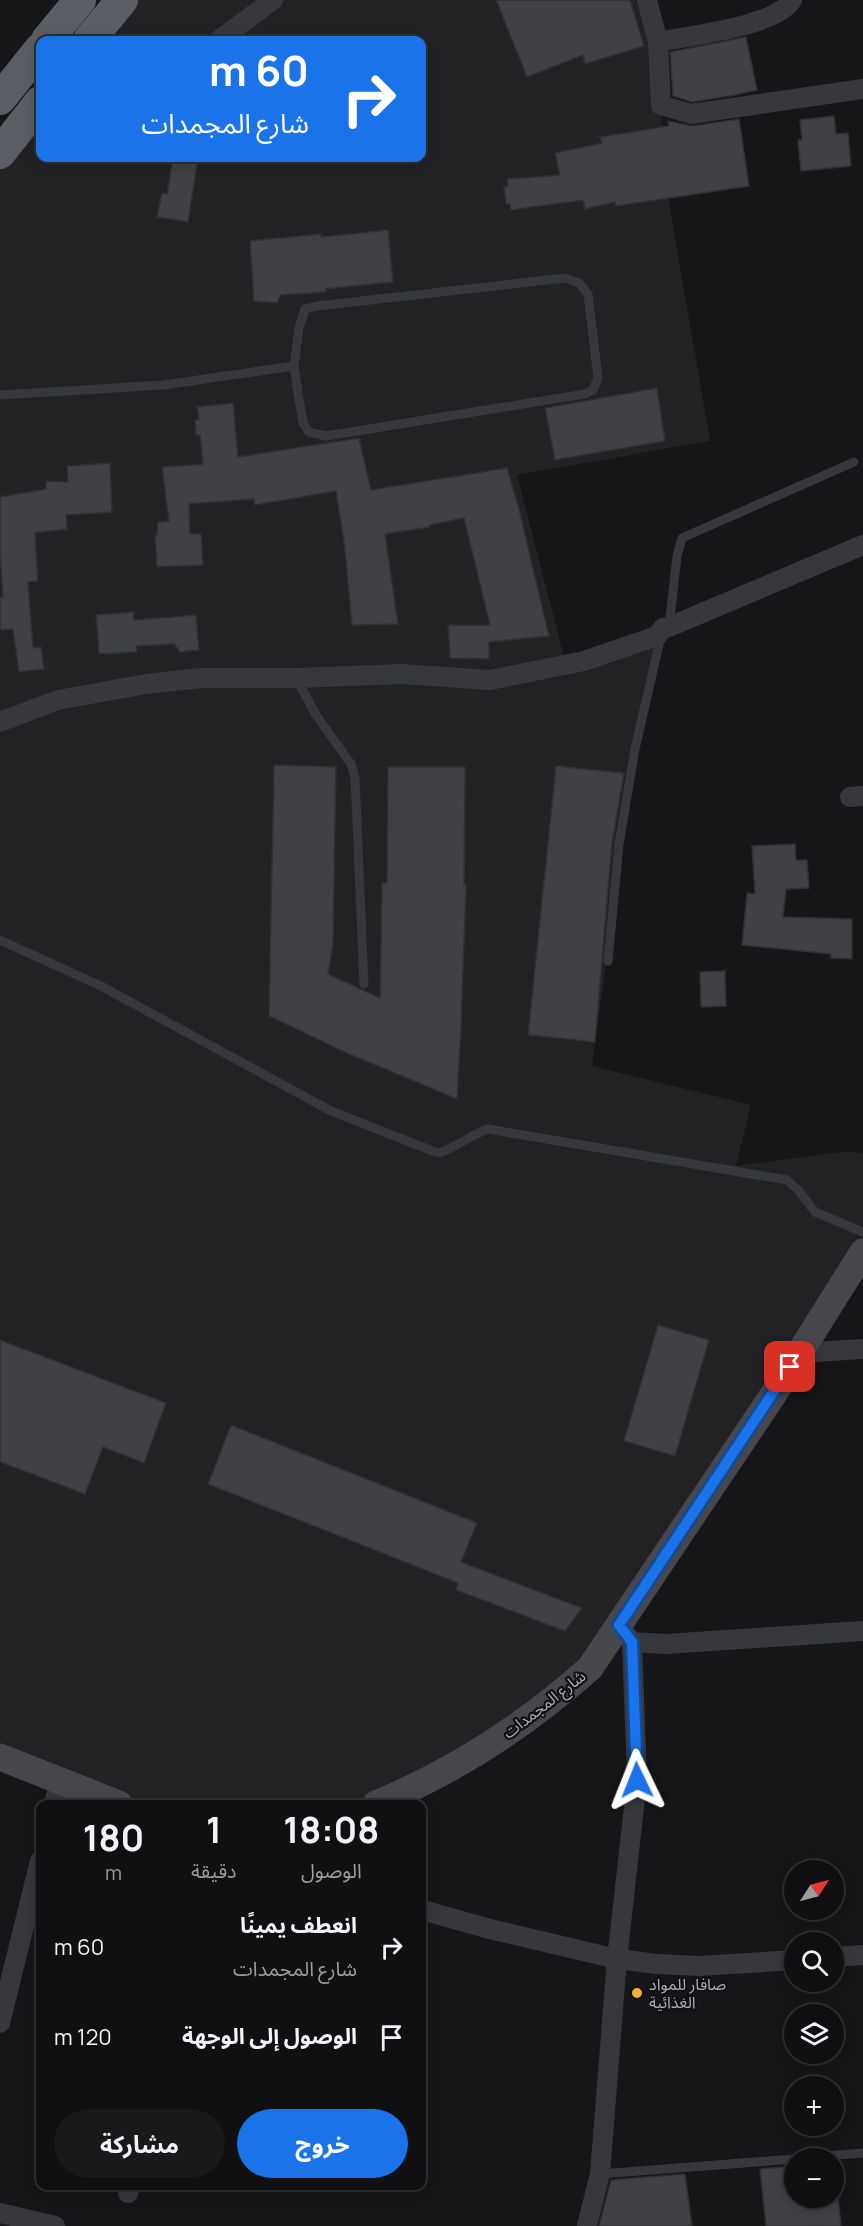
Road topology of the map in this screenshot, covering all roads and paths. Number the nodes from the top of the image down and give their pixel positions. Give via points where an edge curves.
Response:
1 (80, 0) edge
2 (122, 0) edge
3 (273, 0) edge
4 (647, 0) edge
5 (792, 0) edge
6 (50, 36) edge
7 (92, 36) edge
8 (224, 36) edge
9 (658, 42) junction
10 (36, 54) edge
11 (863, 88) edge
12 (0, 99) edge
13 (36, 107) edge
14 (0, 153) edge
15 (294, 366) junction
16 (0, 395) edge
17 (854, 462) dead end
18 (863, 545) edge
19 (666, 627) junction
20 (296, 678) junction
21 (0, 722) edge
22 (0, 940) edge
23 (608, 961) dead end
24 (364, 984) dead end
25 (863, 1232) edge
26 (863, 1252) edge
27 (863, 1349) edge
28 (799, 1353) junction
29 (863, 1631) edge
30 (626, 1634) junction
31 (0, 1757) edge
32 (57, 1793) edge
33 (96, 1800) edge
34 (384, 1800) edge
35 (36, 1877) edge
36 (426, 1911) edge
37 (863, 1955) edge
38 (844, 1956) edge
39 (617, 1959) junction
40 (784, 1960) edge
41 (0, 2023) edge
42 (863, 2153) edge
43 (844, 2155) edge
44 (784, 2160) edge
45 (600, 2174) junction
46 (0, 2213) edge
47 (55, 2226) edge
48 (587, 2226) edge

1 - 6 highway
2 - 7 highway
3 - 8 street
4 - 9 street
5 - 9 street via 781,13 739,27
9 - 11 street via 661,105 691,114
10 - 12 highway
13 - 14 highway
15 - 15 lane via 303,423 309,432 326,436 585,394 593,390 598,378 588,294 579,283 565,278 305,309
15 - 16 lane via 164,385
17 - 19 lane via 682,538
18 - 19 street
19 - 20 street via 657,636 584,661 490,680 401,674
19 - 23 lane via 635,749
20 - 21 street via 201,678 146,684 58,700
20 - 24 lane via 356,777
22 - 25 lane via 100,986 331,1111 438,1153 488,1129 788,1180 815,1212
26 - 28 main road, شارع المجمدات
27 - 28 street
28 - 30 main road, شارع المجمدات
29 - 30 street via 684,1643
30 - 34 main road, شارع المجمدات via 552,1702 511,1731 446,1771
30 - 39 street via 637,1780
31 - 32 main road
32 - 33 main road
35 - 41 street
36 - 39 street
37 - 38 street
39 - 40 street via 699,1966
39 - 45 street
42 - 43 lane
44 - 45 lane
45 - 48 street
46 - 47 street

